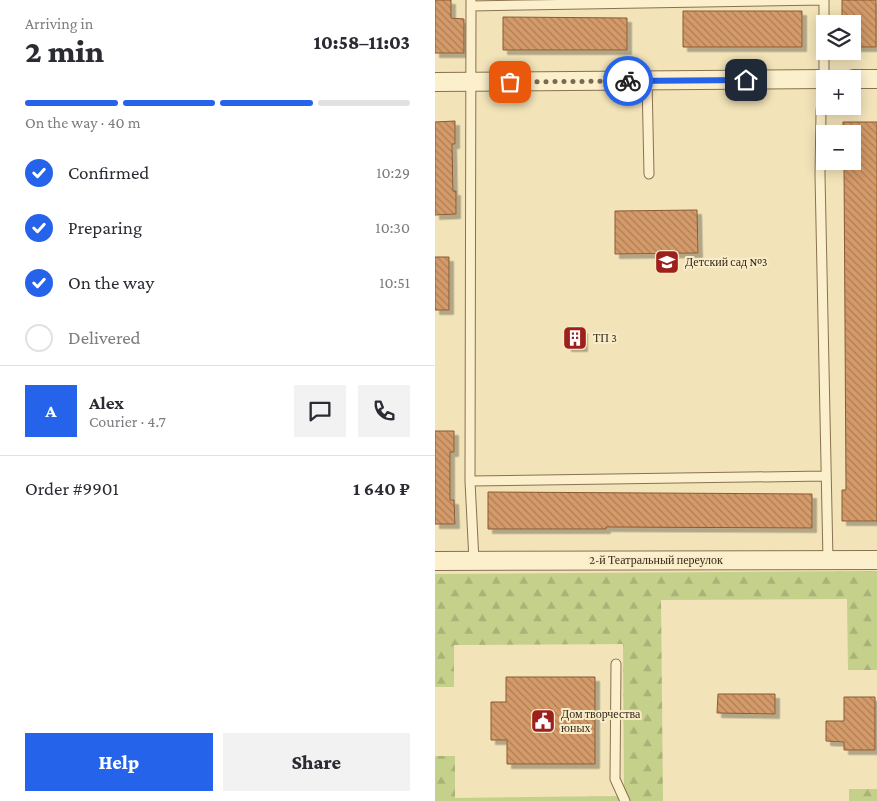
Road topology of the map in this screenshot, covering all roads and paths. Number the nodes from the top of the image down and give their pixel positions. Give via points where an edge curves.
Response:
1 (824, 0) edge
2 (471, 3) edge
3 (825, 70) edge
4 (816, 79) edge
5 (861, 79) edge
6 (877, 79) edge
7 (647, 80) junction
8 (435, 82) edge
9 (470, 82) junction
10 (821, 115) edge
11 (649, 174) dead end
12 (826, 476) junction
13 (470, 481) junction
14 (828, 560) junction
15 (877, 560) edge
16 (435, 561) edge
17 (474, 561) junction
18 (615, 664) dead end
19 (625, 801) edge

1 - 2 lane
1 - 3 lane
2 - 9 lane
4 - 7 street
5 - 6 street
7 - 9 street
7 - 11 lane
8 - 9 street
9 - 13 lane
10 - 12 lane
12 - 13 lane
12 - 14 lane
13 - 17 lane
14 - 15 street, 2-й Театральный переулок
14 - 17 street, 2-й Театральный переулок
16 - 17 street, 2-й Театральный переулок
18 - 19 lane via 615,780

